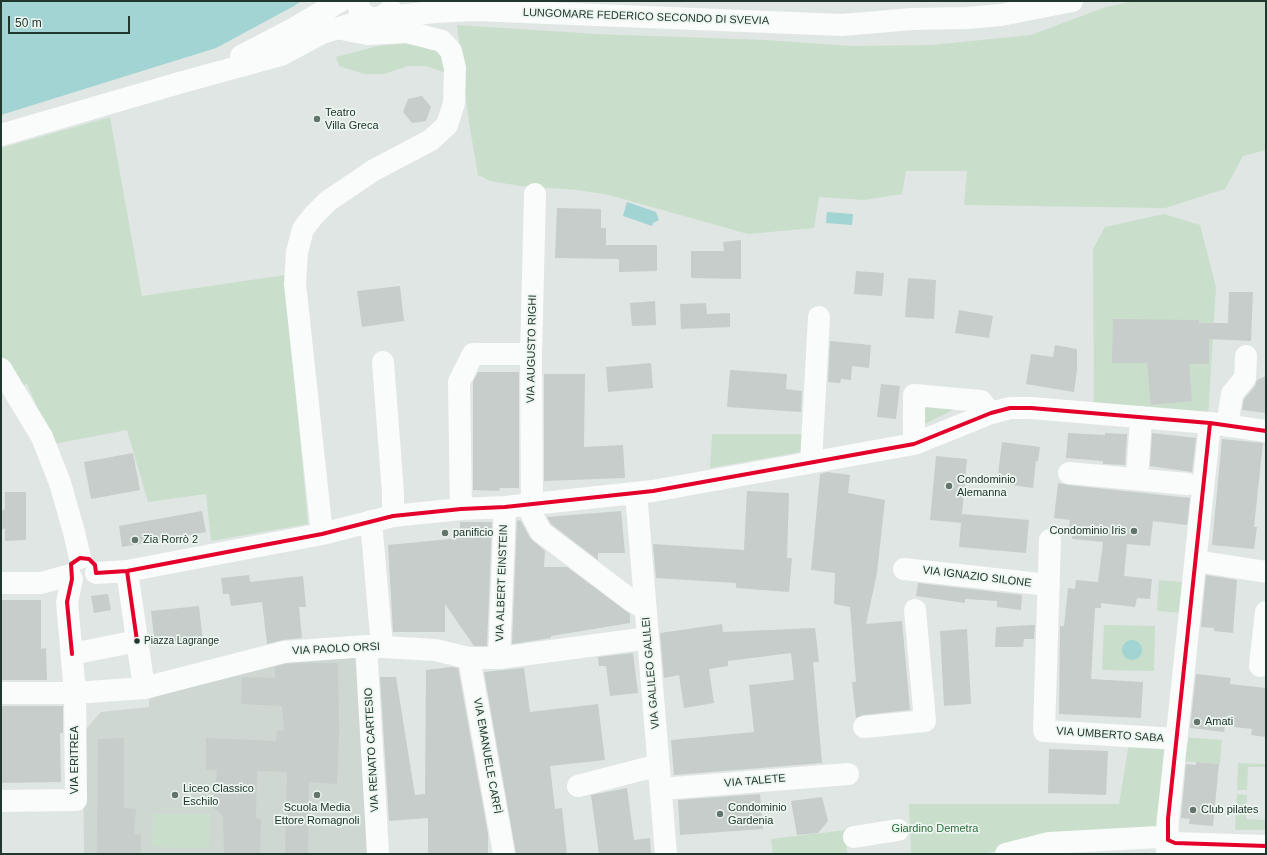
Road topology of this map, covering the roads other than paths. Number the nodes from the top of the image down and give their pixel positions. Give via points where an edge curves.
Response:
1 (340, 1) edge
2 (394, 1) edge
3 (561, 1) edge
4 (1063, 2) edge
5 (369, 12) edge
6 (912, 19) junction
7 (338, 28) junction
8 (179, 82) junction
9 (1, 135) edge
10 (535, 194) dead end
11 (819, 317) dead end
12 (531, 354) junction
13 (1246, 356) dead end
14 (382, 362) dead end
15 (1, 369) edge
16 (991, 412) junction
17 (1142, 417) junction
18 (1218, 424) junction
19 (1266, 431) edge
20 (914, 444) junction
21 (811, 462) junction
22 (1069, 473) dead end
23 (1137, 479) junction
24 (1187, 484) dead end
25 (636, 493) junction
26 (531, 504) junction
27 (506, 507) junction
28 (461, 509) junction
29 (392, 516) junction
30 (371, 521) junction
31 (322, 534) junction
32 (1050, 540) dead end
33 (1196, 561) junction
34 (904, 569) dead end
35 (74, 571) junction
36 (127, 571) junction
37 (1266, 572) edge
38 (1, 583) edge
39 (1049, 586) junction
40 (645, 609) junction
41 (915, 610) dead end
42 (1266, 612) edge
43 (648, 638) junction
44 (137, 641) junction
45 (374, 646) junction
46 (72, 654) junction
47 (469, 658) junction
48 (499, 658) junction
49 (1260, 666) dead end
50 (144, 688) junction
51 (75, 692) junction
52 (1, 693) edge
53 (864, 728) dead end
54 (1177, 739) junction
55 (659, 765) junction
56 (848, 774) dead end
57 (578, 786) dead end
58 (661, 789) junction
59 (1, 801) edge
60 (898, 830) dead end
61 (854, 837) dead end
62 (1266, 846) edge
63 (1167, 847) edge
64 (378, 854) edge
65 (504, 854) edge
66 (666, 854) edge
67 (1006, 854) edge

1 - 8 street, LUNGOMARE FEDERICO SECONDO DI SVEVIA via 250,52
2 - 5 street via 389,13
3 - 6 street, LUNGOMARE FEDERICO SECONDO DI SVEVIA
4 - 6 street, LUNGOMARE FEDERICO SECONDO DI SVEVIA via 1001,15
5 - 6 street, LUNGOMARE FEDERICO SECONDO DI SVEVIA via 475,10 842,25
5 - 7 street, LUNGOMARE FEDERICO SECONDO DI SVEVIA
7 - 8 street, LUNGOMARE FEDERICO SECONDO DI SVEVIA via 322,33 281,55
7 - 31 street via 366,34 407,32 442,41 451,51 455,68 454,103 447,125 431,140 374,170 328,201 304,229 297,252 296,284
8 - 9 street, LUNGOMARE FEDERICO SECONDO DI SVEVIA
10 - 12 street, VIA AUGUSTO RIGHI
11 - 21 street
12 - 26 street, VIA AUGUSTO RIGHI
12 - 28 street via 473,354 459,382
13 - 18 street via 1245,378 1232,394
14 - 29 street via 393,493
15 - 35 street via 42,437 60,483 74,532
16 - 17 street via 1010,408 1031,408
16 - 20 street
16 - 20 street via 981,402 914,395
17 - 18 street
17 - 23 street
18 - 19 street
18 - 33 street
20 - 21 street
21 - 25 street
22 - 23 street
23 - 24 street
25 - 26 street
25 - 40 street, VIA GALILEO GALILEI
26 - 27 street
26 - 40 street, VIA AUGUSTO RIGHI via 532,515 541,532
27 - 28 street
27 - 48 street, VIA ALBERT EINSTEIN
28 - 29 street
29 - 30 street
30 - 31 street
30 - 45 street, VIA RENATO CARTESIO
31 - 36 street
32 - 39 street
33 - 37 street
33 - 54 street
34 - 39 street, VIA IGNAZIO SILONE
35 - 36 street via 85,557 95,565 96,573
35 - 38 street via 41,584
35 - 46 street via 67,602
36 - 44 street
39 - 54 street, VIA UMBERTO SABA via 1044,731
40 - 43 street, VIA GALILEO GALILEI
41 - 53 street via 924,721
42 - 49 street
43 - 48 street, VIA PAOLO ORSI
43 - 55 street, VIA GALILEO GALILEI
44 - 46 street
44 - 50 street
45 - 47 street, VIA PAOLO ORSI via 435,650
45 - 50 street, VIA PAOLO ORSI via 284,652
45 - 64 street, VIA RENATO CARTESIO
46 - 51 street
47 - 48 street, VIA PAOLO ORSI
47 - 65 street, VIA EMANUELE CARFÌ
50 - 51 street, VIA PAOLO ORSI
51 - 52 street, VIA PAOLO ORSI
51 - 59 street, VIA ERITREA via 76,800
54 - 63 street
55 - 57 street
55 - 58 street, VIA GALILEO GALILEI
56 - 58 street, VIA TALETE
58 - 66 street, VIA GALILEO GALILEI
60 - 61 street
62 - 63 street via 1175,843
63 - 67 street via 1158,837 1049,843

